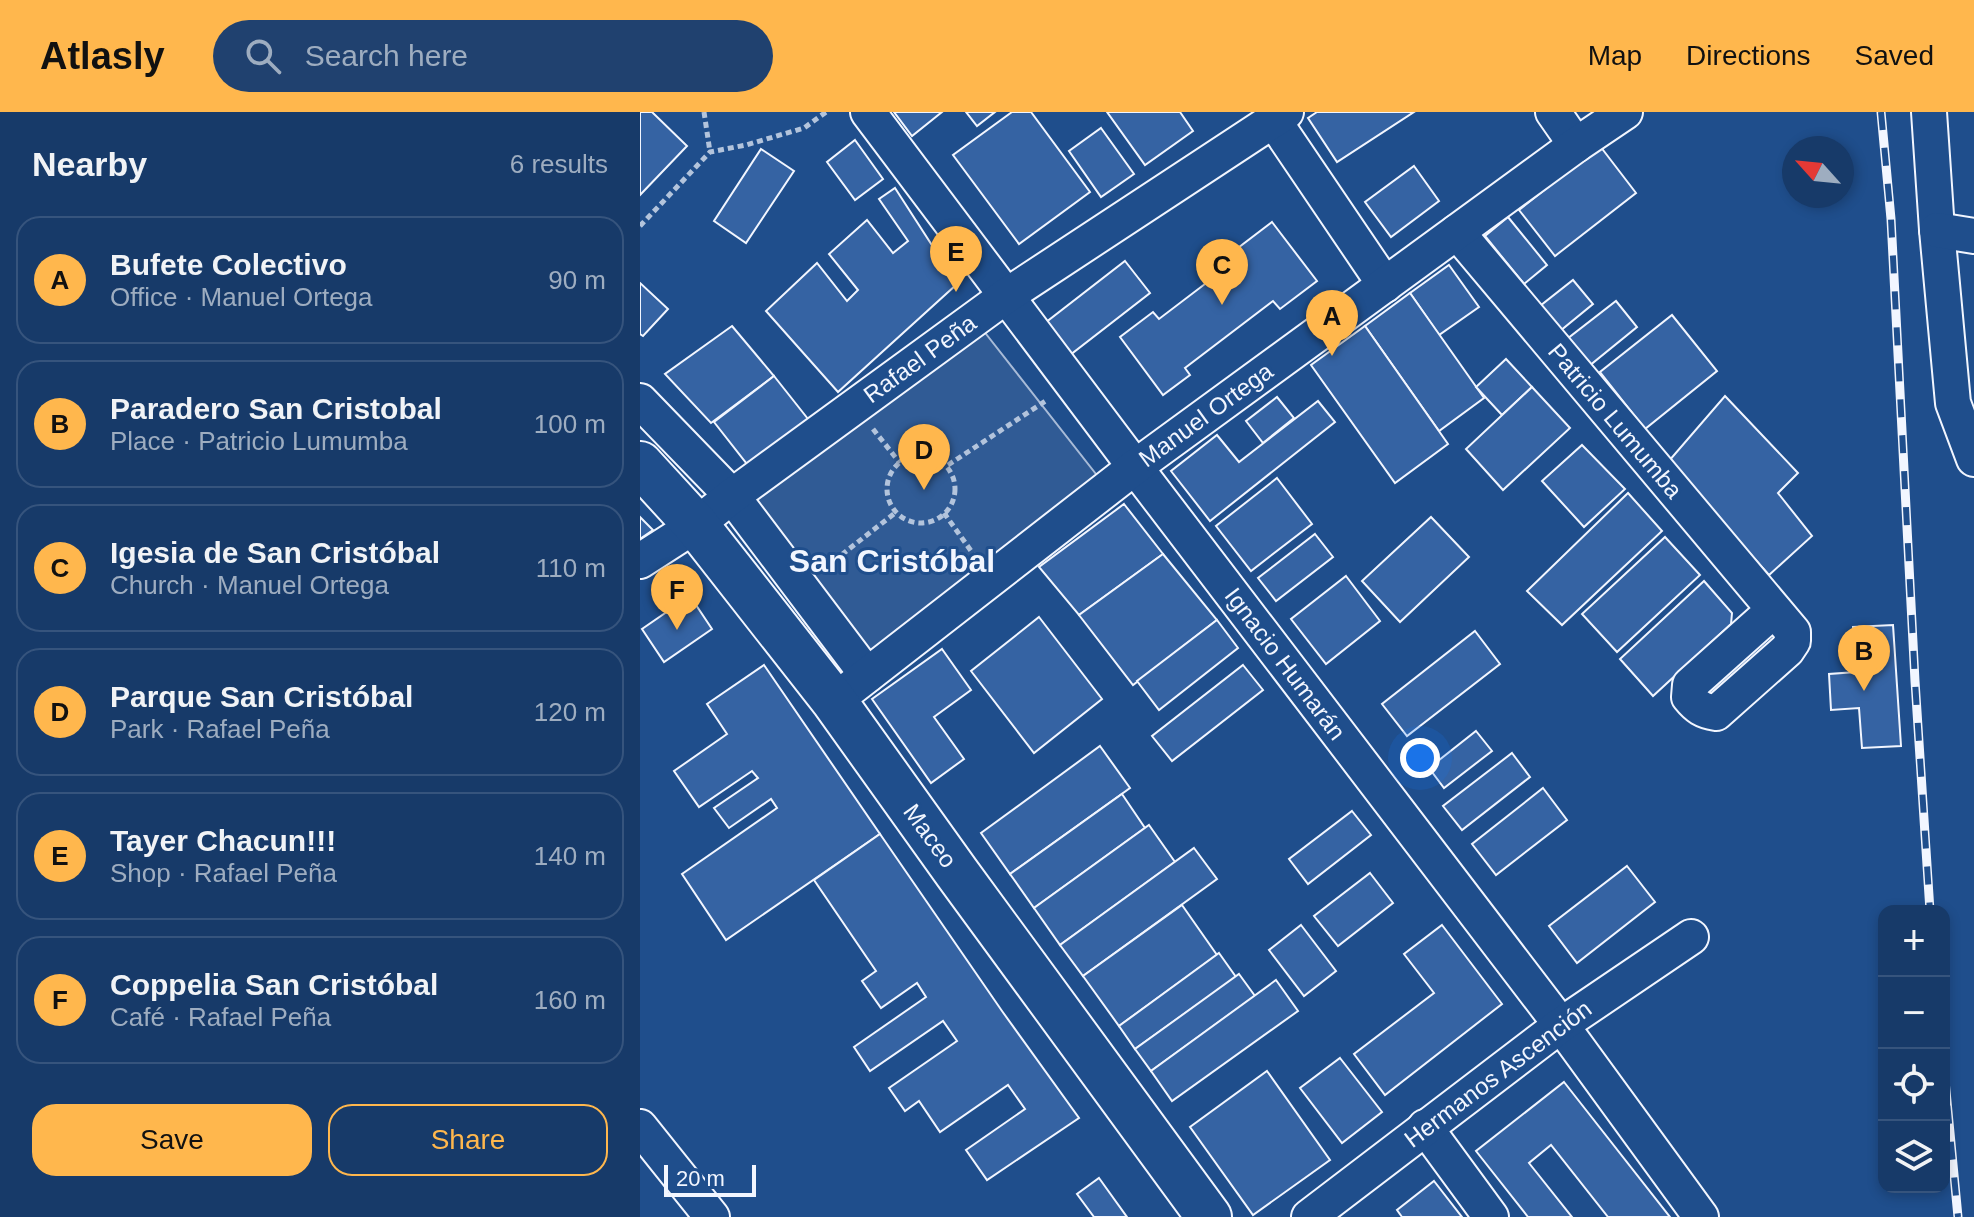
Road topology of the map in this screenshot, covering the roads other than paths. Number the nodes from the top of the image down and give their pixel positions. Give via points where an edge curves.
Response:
1 (868, 112) edge
2 (1553, 112) edge
3 (1625, 112) edge
4 (1929, 112) edge
5 (1280, 116) edge
6 (1576, 145) junction
7 (1937, 230) junction
8 (1457, 232) junction
9 (1974, 236) edge
10 (1385, 285) junction
11 (1006, 296) junction
12 (640, 401) edge
13 (1974, 459) edge
14 (640, 464) edge
15 (1135, 467) junction
16 (732, 496) junction
17 (696, 525) junction
18 (640, 561) edge
19 (1774, 610) dead end
20 (850, 688) junction
21 (1691, 937) dead end
22 (1561, 1025) junction
23 (640, 1127) edge
24 (1425, 1127) junction
25 (712, 1217) edge
26 (1209, 1217) edge
27 (1309, 1217) edge
28 (1491, 1217) edge
29 (1701, 1217) edge

1 - 11 street, Ignacio Humarán
2 - 6 street
3 - 6 street, Manuel Ortega
4 - 7 street
5 - 10 street
5 - 11 street, Rafael Peña
6 - 8 street, Manuel Ortega
7 - 9 street
7 - 13 street via 1953,403
8 - 10 street, Manuel Ortega
8 - 19 street, Patricio Lumumba
10 - 15 street, Manuel Ortega
11 - 15 street, Ignacio Humarán
11 - 16 street, Rafael Peña
12 - 16 street
14 - 17 main road, Maceo
15 - 20 street, Manuel Ortega
15 - 22 street, Ignacio Humarán
16 - 17 street, Rafael Peña
16 - 20 street via 800,587
17 - 18 street, Rafael Peña
17 - 20 main road, Maceo
20 - 26 main road, Maceo via 957,873
21 - 22 street, Hermanos Ascención
22 - 24 street, Hermanos Ascención
22 - 29 street, Ignacio Humarán
23 - 25 street
24 - 27 street, Hermanos Ascención
24 - 28 street

